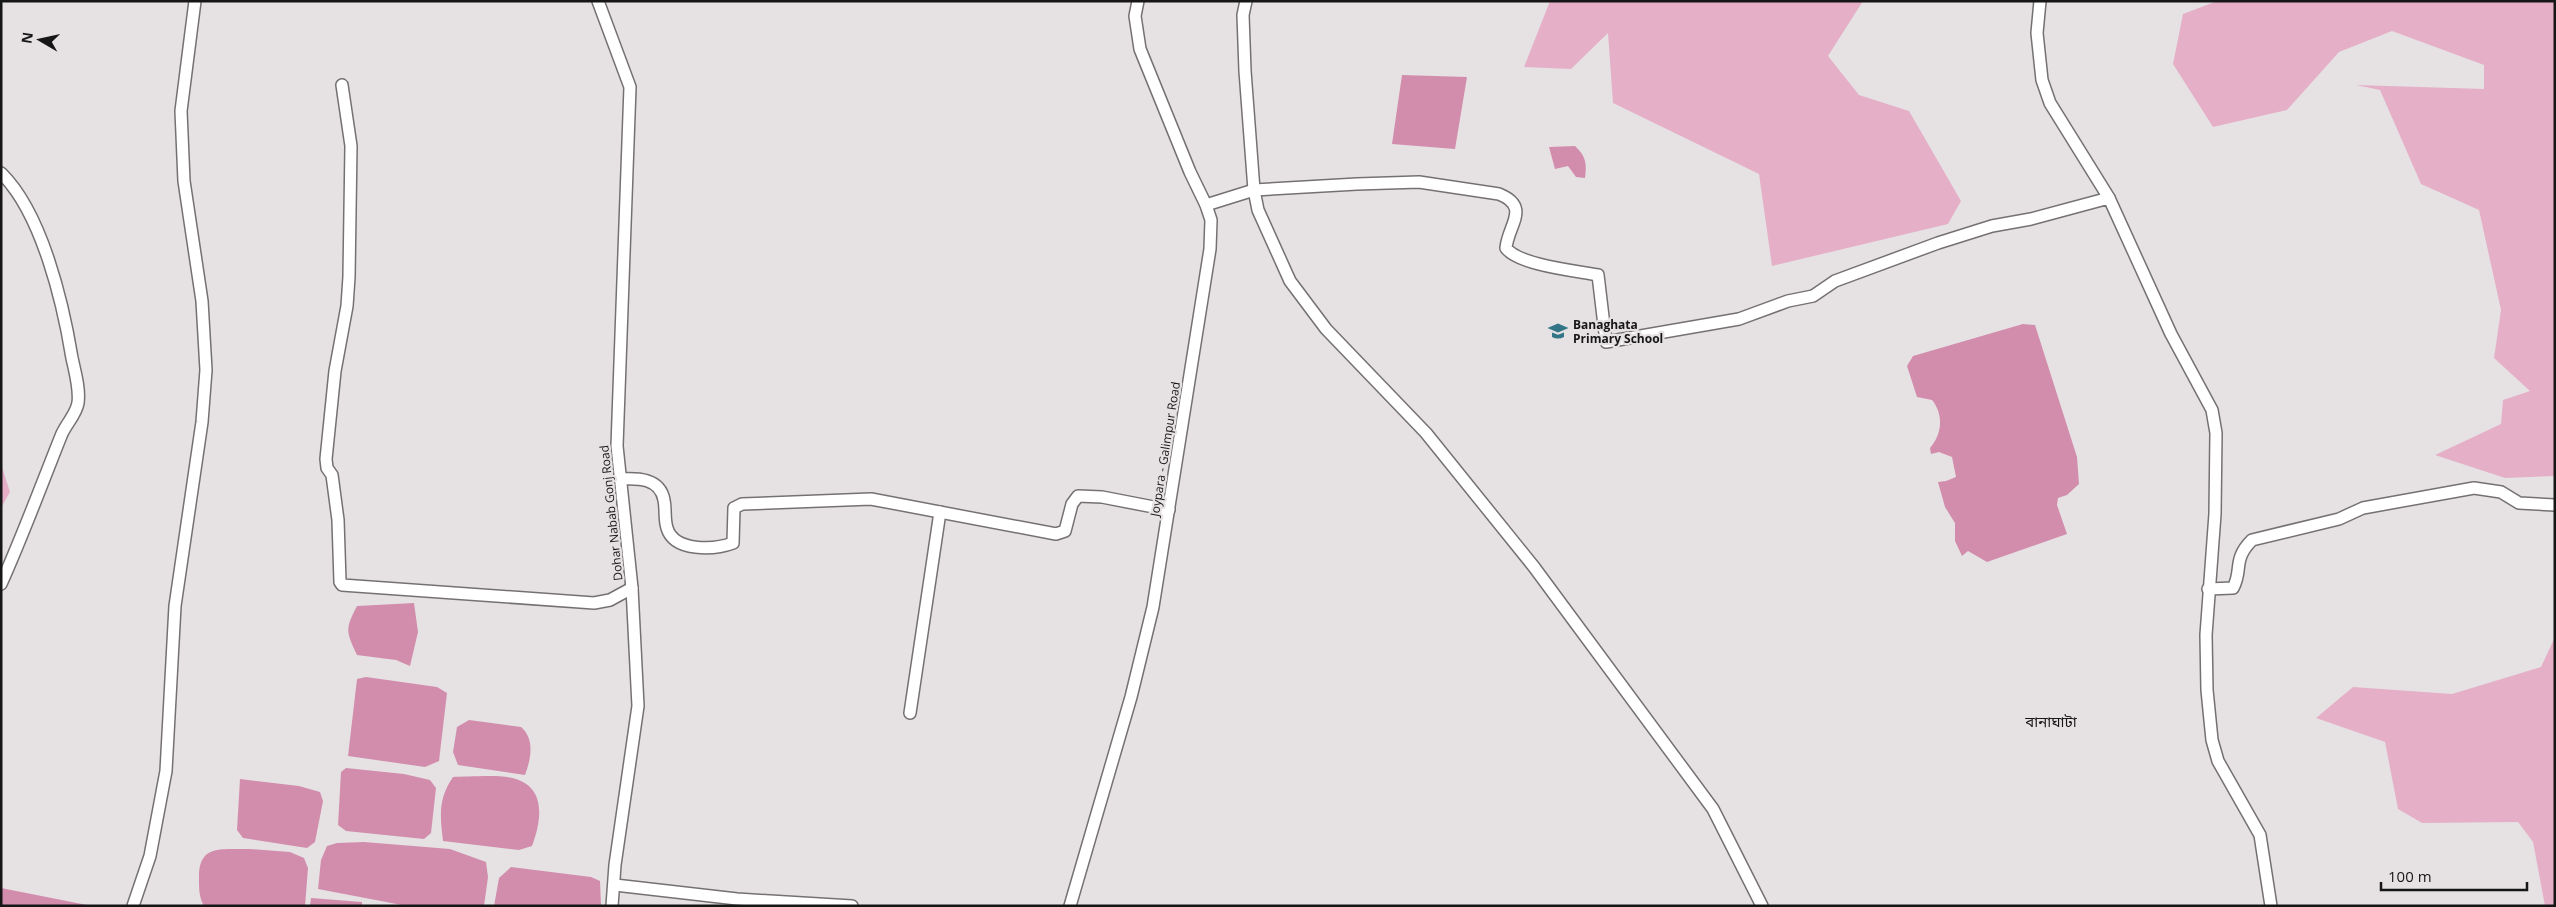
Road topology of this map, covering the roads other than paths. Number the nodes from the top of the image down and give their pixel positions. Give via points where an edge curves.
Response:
1 (195, 1) edge
2 (598, 1) edge
3 (1138, 1) edge
4 (1246, 1) edge
5 (2040, 1) edge
6 (342, 85) dead end
7 (1, 173) edge
8 (1254, 190) junction
9 (2109, 198) junction
10 (1206, 206) junction
11 (620, 478) junction
12 (2555, 505) edge
13 (1169, 510) junction
14 (940, 512) junction
15 (1, 584) edge
16 (632, 588) junction
17 (2208, 589) junction
18 (910, 713) dead end
19 (614, 885) junction
20 (133, 906) edge
21 (612, 906) edge
22 (852, 906) edge
23 (1070, 906) edge
24 (1762, 906) edge
25 (2271, 906) edge

1 - 20 street via 181,111 184,181 202,301 206,370 202,422 176,606 166,771 150,856
2 - 11 street, Dohar Nabab Gonj Road via 630,87 617,446
3 - 10 street, Joypara - Galimpur Road via 1135,16 1140,49
4 - 8 street via 1243,15 1245,70
5 - 9 street via 2037,33 2042,80 2050,103
6 - 16 street via 351,146 348,284 326,460 332,475 338,520 340,582 342,585 594,603 610,600
7 - 15 street via 29,212 53,276 65,317 78,403 64,429 30,520
8 - 9 street via 1419,182 1499,194 1510,199 1515,206 1516,217 1506,248 1510,253 1527,260 1598,275 1606,342 1740,319 1788,301 1813,296 1835,281 1938,243 1992,226
8 - 10 street
8 - 24 street via 1258,210 1290,281 1326,329 1426,433 1534,567 1713,809
9 - 17 street via 2171,334 2212,410 2216,433 2215,514
10 - 13 street, Joypara - Galimpur Road via 1211,220 1210,250
11 - 14 street via 647,480 657,486 664,498 667,528 676,541 691,546 733,543 734,508 742,504 871,499
11 - 16 street, Dohar Nabab Gonj Road
12 - 17 street via 2519,502 2491,489 2474,488 2363,508 2339,519 2252,540 2243,549 2233,588
13 - 14 street via 1102,497 1078,496 1072,504 1065,531 1056,534
13 - 23 street, Joypara - Galimpur Road via 1152,607 1130,698
14 - 18 street
16 - 19 street, Dohar Nabab Gonj Road via 638,706
17 - 25 street via 2207,690 2212,740 2218,762 2260,835
19 - 21 street, Dohar Nabab Gonj Road
19 - 22 street via 737,899

